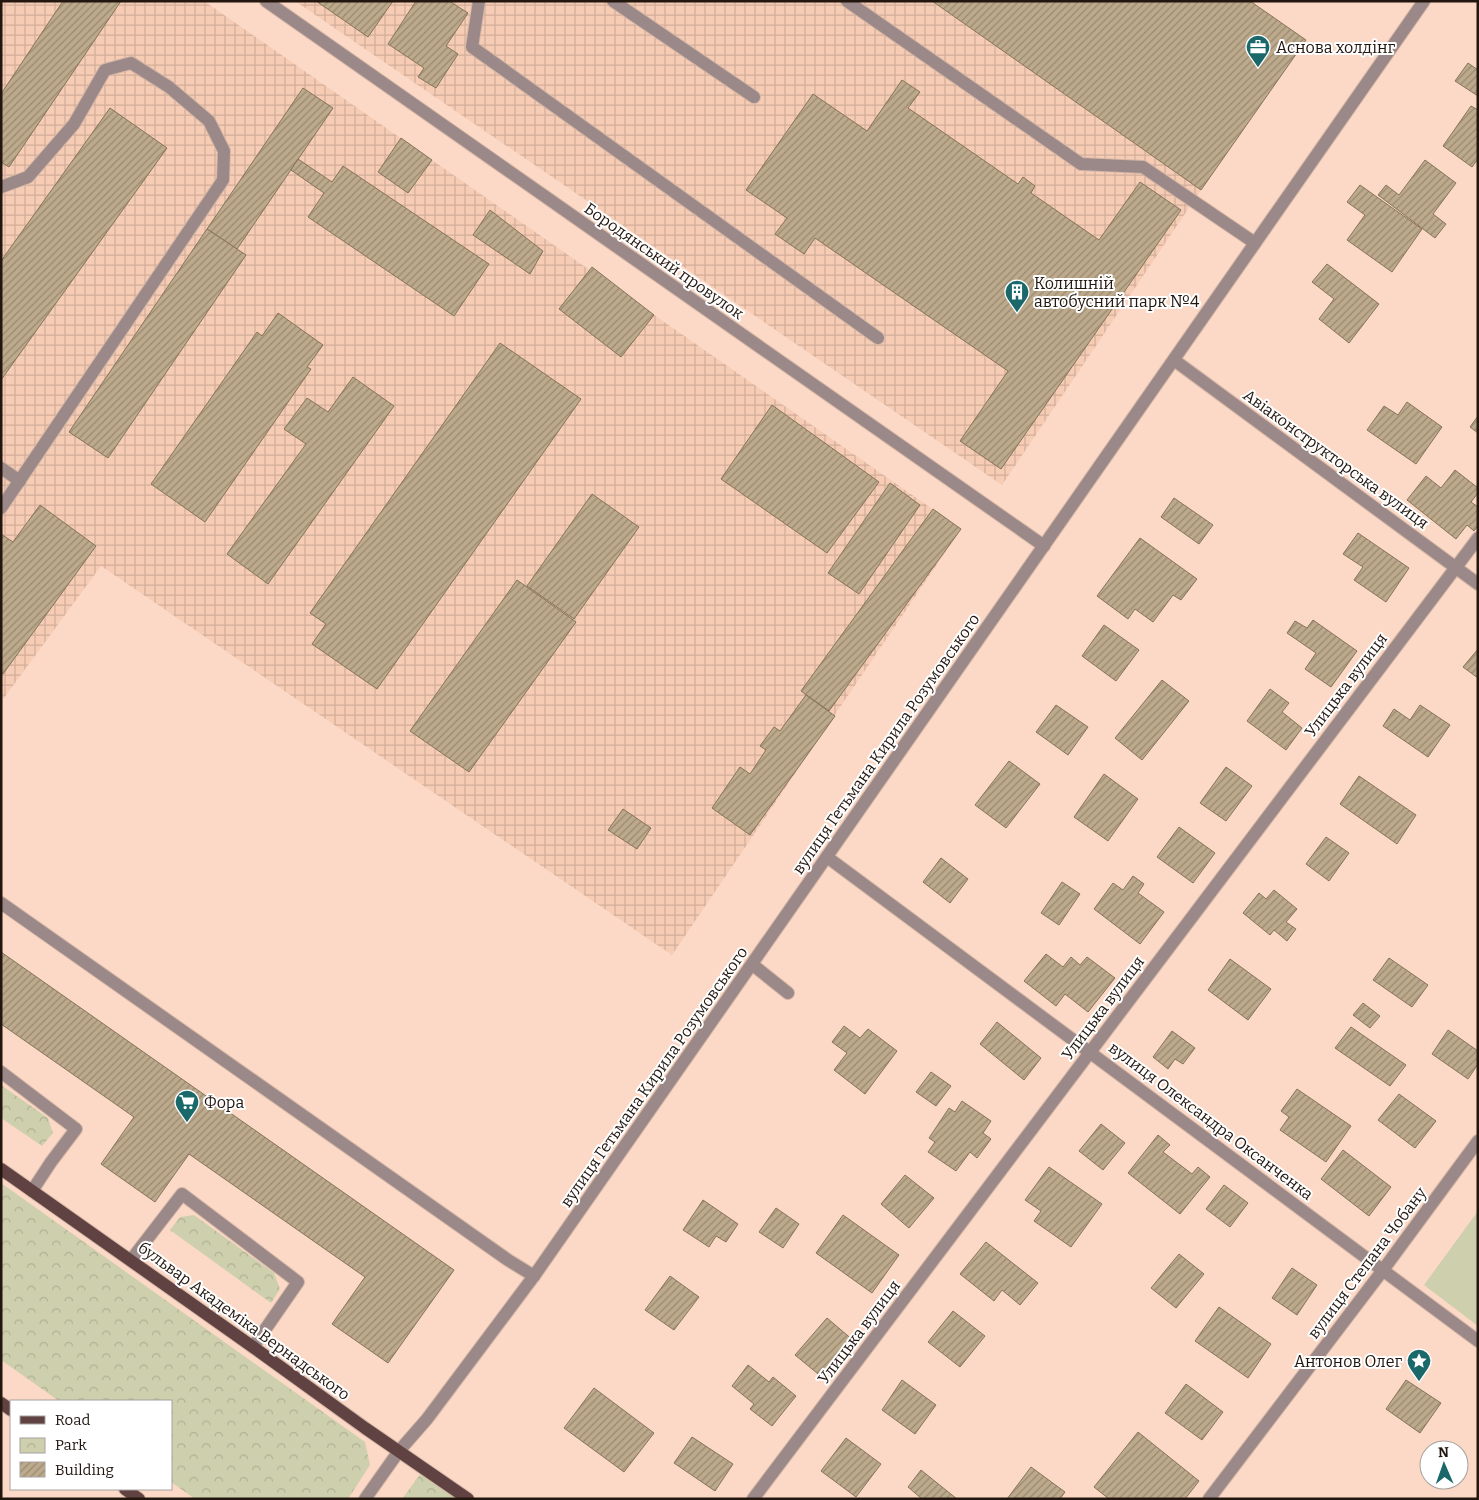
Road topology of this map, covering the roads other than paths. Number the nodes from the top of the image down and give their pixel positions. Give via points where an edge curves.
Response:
1 (266, 1) edge
2 (479, 1) edge
3 (613, 1) edge
4 (847, 1) edge
5 (1424, 1) edge
6 (754, 97) dead end
7 (1, 186) edge
8 (1255, 243) junction
9 (878, 338) dead end
10 (1174, 360) junction
11 (1, 468) edge
12 (20, 480) junction
13 (1, 508) edge
14 (1478, 538) edge
15 (1044, 546) junction
16 (1455, 568) junction
17 (1478, 584) edge
18 (827, 857) junction
19 (1, 902) edge
20 (753, 965) junction
21 (788, 993) dead end
22 (1090, 1052) junction
23 (1, 1072) edge
24 (1478, 1141) edge
25 (1, 1169) edge
26 (32, 1191) junction
27 (131, 1260) junction
28 (1383, 1270) junction
29 (534, 1276) junction
30 (1478, 1341) edge
31 (253, 1346) junction
32 (399, 1451) junction
33 (126, 1490) edge
34 (139, 1499) edge
35 (365, 1499) edge
36 (468, 1499) edge
37 (753, 1499) edge
38 (1209, 1499) edge

1 - 15 street, Бородянський провулок
2 - 9 street via 472,47
3 - 6 street
4 - 8 street via 1082,164 1143,167
5 - 8 street, вулиця Гетьмана Кирила Розумовського
7 - 12 street via 28,178 74,124 105,70 131,62 169,87 209,121 224,151 223,180
8 - 10 street, вулиця Гетьмана Кирила Розумовського
10 - 15 street, вулиця Гетьмана Кирила Розумовського
10 - 16 street, Авіаконструкторська вулиця
11 - 12 street
12 - 13 street
14 - 16 street, Улицька вулиця
15 - 18 street, вулиця Гетьмана Кирила Розумовського
16 - 17 street, Авіаконструкторська вулиця
16 - 22 street, Улицька вулиця
18 - 20 street, вулиця Гетьмана Кирила Розумовського
18 - 22 street, вулиця Олександра Оксанченка
19 - 29 street
20 - 21 street
20 - 29 street, вулиця Гетьмана Кирила Розумовського
22 - 28 street, вулиця Олександра Оксанченка
22 - 37 street, Улицька вулиця
23 - 26 street via 76,1129
24 - 28 street, вулиця Степана Чобану
25 - 26 main road, бульвар Академіка Вернадського
26 - 27 main road, бульвар Академіка Вернадського
27 - 31 main road, бульвар Академіка Вернадського
27 - 31 street via 182,1194 298,1282
28 - 30 street, вулиця Олександра Оксанченка
28 - 38 street, вулиця Степана Чобану
29 - 32 street, вулиця Гетьмана Кирила Розумовського
31 - 32 main road, бульвар Академіка Вернадського
32 - 35 street, вулиця Гетьмана Кирила Розумовського
32 - 36 main road, бульвар Академіка Вернадського
33 - 34 main road

